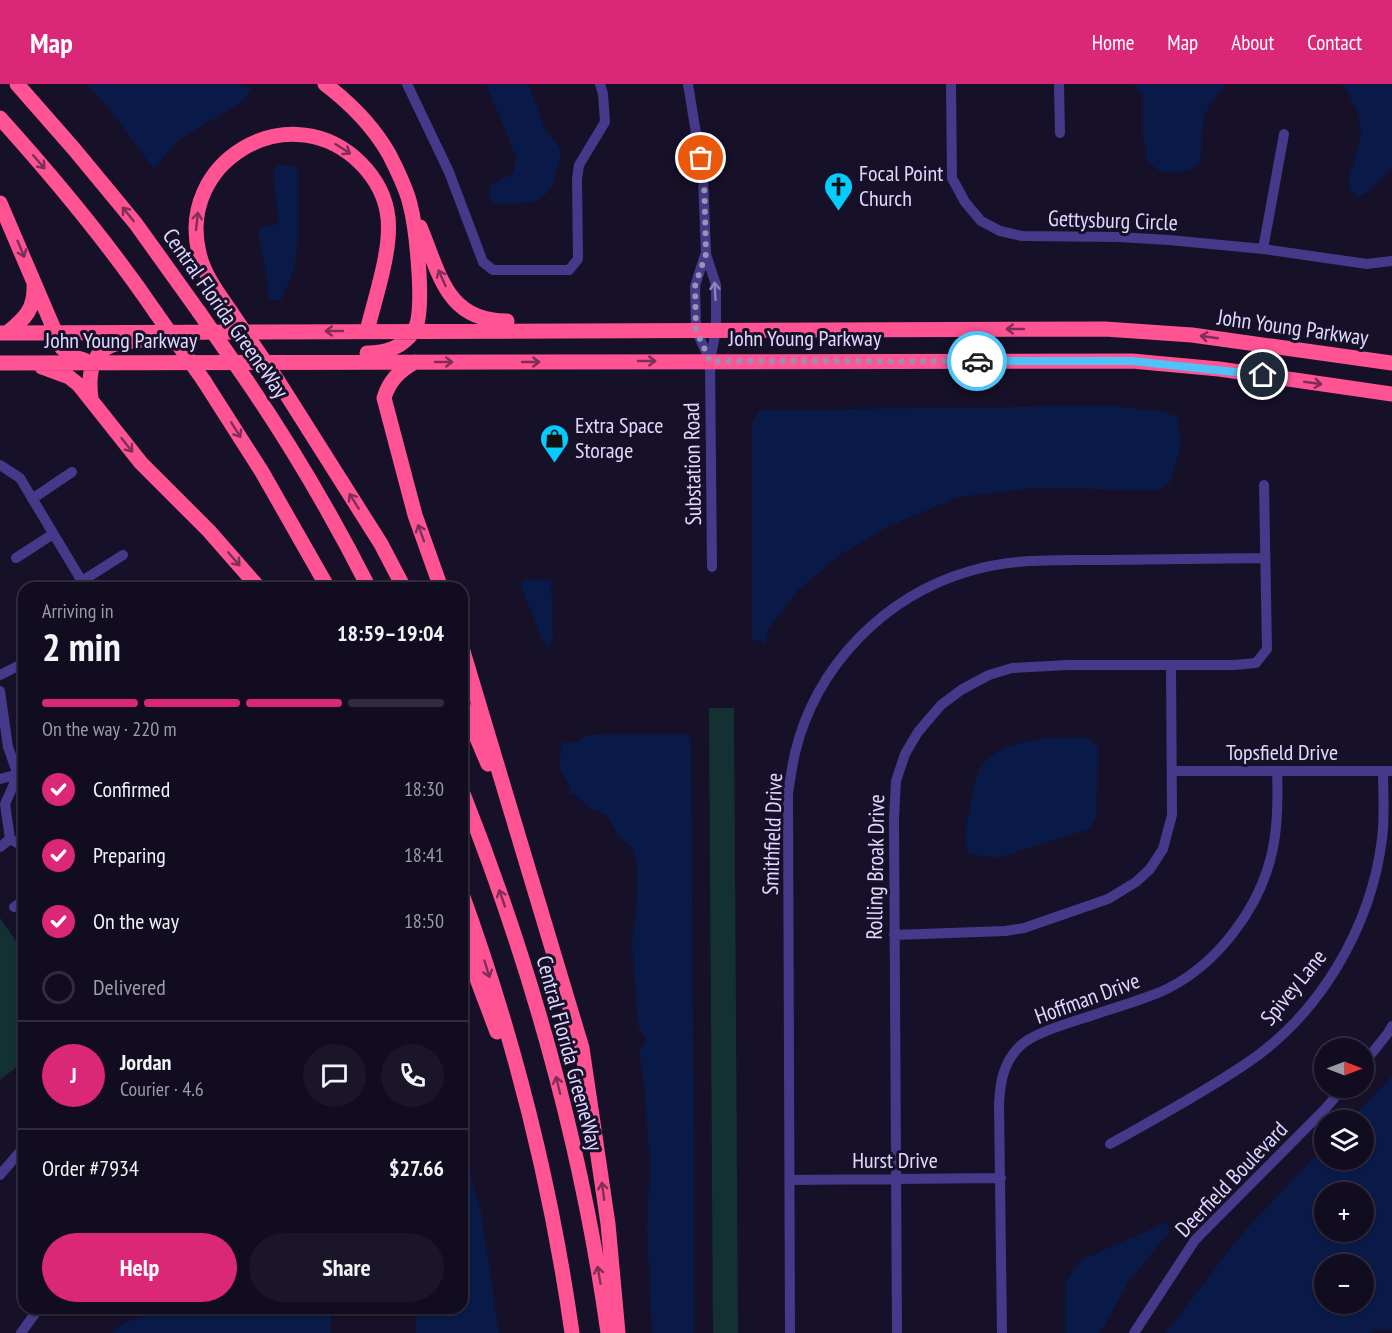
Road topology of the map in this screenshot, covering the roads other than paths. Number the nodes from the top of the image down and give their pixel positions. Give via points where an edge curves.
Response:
1 (17, 84) edge
2 (325, 84) edge
3 (407, 84) edge
4 (600, 84) edge
5 (688, 84) edge
6 (951, 84) edge
7 (1059, 84) edge
8 (0, 118) edge
9 (1060, 133) dead end
10 (1284, 134) dead end
11 (0, 203) edge
12 (410, 204) junction
13 (1263, 249) junction
14 (706, 254) junction
15 (1392, 261) edge
16 (34, 280) junction
17 (414, 330) junction
18 (647, 330) junction
19 (696, 330) junction
20 (716, 330) junction
21 (309, 331) junction
22 (367, 331) junction
23 (54, 332) junction
24 (4, 333) edge
25 (710, 361) junction
26 (415, 362) junction
27 (0, 363) edge
28 (27, 363) junction
29 (92, 363) junction
30 (159, 363) junction
31 (1392, 363) edge
32 (1392, 394) edge
33 (91, 398) junction
34 (0, 465) edge
35 (72, 472) dead end
36 (1264, 485) dead end
37 (32, 500) junction
38 (53, 534) junction
39 (123, 555) dead end
40 (16, 558) dead end
41 (1265, 558) junction
42 (712, 567) dead end
43 (82, 582) edge
44 (88, 582) edge
45 (254, 582) edge
46 (325, 582) edge
47 (366, 582) edge
48 (401, 582) edge
49 (439, 582) edge
50 (1171, 665) junction
51 (18, 666) edge
52 (468, 668) edge
53 (0, 675) edge
54 (0, 691) edge
55 (468, 717) edge
56 (18, 767) edge
57 (1172, 771) junction
58 (1277, 771) junction
59 (1388, 771) edge
60 (18, 776) edge
61 (0, 779) edge
62 (18, 782) edge
63 (468, 807) edge
64 (515, 824) junction
65 (10, 839) junction
66 (18, 844) edge
67 (0, 847) edge
68 (18, 904) edge
69 (14, 907) dead end
70 (468, 912) edge
71 (894, 935) junction
72 (468, 955) edge
73 (1392, 1026) edge
74 (1374, 1050) edge
75 (1335, 1098) edge
76 (1110, 1144) dead end
77 (18, 1154) edge
78 (0, 1175) edge
79 (896, 1179) junction
80 (1001, 1179) junction
81 (790, 1180) junction
82 (554, 1228) junction
83 (35, 1314) edge
84 (21, 1333) edge
85 (572, 1333) edge
86 (608, 1333) edge
87 (618, 1333) edge
88 (790, 1333) edge
89 (897, 1333) edge
90 (1002, 1333) edge
91 (1134, 1333) edge

47 -> 1 highway, Central Florida GreeneWay, bridge via 269,414 199,312 136,224
2 - 12 highway via 377,136 400,176
3 - 4 street via 449,172 483,262 493,270 513,272 568,270 578,259 577,179 579,165 605,122
5 - 14 street via 704,176
6 - 13 street, Gettysburg Circle via 952,178 981,221 1022,236 1169,240
7 - 9 street
8 -> 46 highway, bridge via 132,277 262,472
10 - 13 street
11 -> 16 highway
12 - 17 highway via 418,254 419,305
18 -> 12 highway via 605,321 491,321 472,315 450,297
13 - 15 street, Gettysburg Circle via 1367,264
14 - 19 street via 695,286
20 -> 14 street via 716,285
16 - 23 highway
16 - 24 highway via 28,315
17 - 18 highway, John Young Parkway
17 - 22 highway, John Young Parkway
17 - 30 highway via 395,349 384,353 180,353
18 - 19 highway, John Young Parkway
19 - 20 highway, John Young Parkway
19 - 25 street
20 - 25 street
31 -> 20 highway, John Young Parkway via 1192,335 1105,329
22 -> 21 highway, John Young Parkway
21 - 23 highway, John Young Parkway
21 - 29 highway via 278,340 119,342 110,345
48 -> 22 highway, bridge via 278,381 212,285 199,254 196,218 200,201 218,168 234,153 265,138 314,136 348,152 367,171 383,196 388,240
23 - 24 highway, John Young Parkway
23 - 29 highway via 62,348
26 -> 25 highway, John Young Parkway
25 -> 32 highway, John Young Parkway via 1132,361 1219,369
25 - 42 street, Substation Road
26 - 30 highway, John Young Parkway
49 -> 26 highway via 414,515 384,398 389,382
27 - 28 highway, John Young Parkway
28 - 29 highway, John Young Parkway
28 - 33 highway via 69,378
29 - 30 highway, John Young Parkway
29 - 33 highway
33 -> 45 highway via 141,463
34 - 37 street via 20,478
35 - 37 street
36 - 41 street
37 - 38 street
38 - 40 street
38 - 43 street
39 - 44 street
41 - 50 street, Rolling Broak Drive via 1267,649 1256,663
41 - 81 street, Smithfield Drive via 1051,560 970,570 926,587 890,610 831,669 795,752 788,794
50 - 57 street
50 - 71 street, Rolling Broak Drive via 1012,668 989,675 941,705 918,732 896,781
51 - 53 street
52 - 64 highway
54 - 56 street via 8,747
55 - 64 highway
57 - 58 street, Topsfield Drive
57 - 71 street via 1172,815 1163,849 1136,882 1108,899 1024,928
58 - 59 street, Topsfield Drive
58 - 80 street, Hoffman Drive via 1278,812 1267,869 1255,899 1221,947 1201,966 1160,992 1050,1029 1020,1045 1006,1063 1000,1084
59 - 76 street, Spivey Lane via 1383,838 1373,884 1362,918 1323,987 1300,1016 1248,1062
60 - 61 street
62 - 65 street via 5,804
86 -> 63 highway, Central Florida GreeneWay via 580,1174 544,1032 513,929
87 -> 64 highway via 608,1224 582,1048
65 - 66 street
65 - 67 street
68 - 69 street
70 -> 82 highway via 514,1060
71 - 79 street, Rolling Broak Drive
72 - 82 highway via 501,1043
73 - 74 street
75 - 91 street, Deerfield Boulevard via 1195,1240
77 - 78 street
79 - 80 street, Hurst Drive
79 - 81 street, Hurst Drive
79 - 89 street, Rolling Broak Drive
80 - 90 street, Hoffman Drive
81 - 88 street, Smithfield Drive
82 - 85 highway
83 - 84 street

